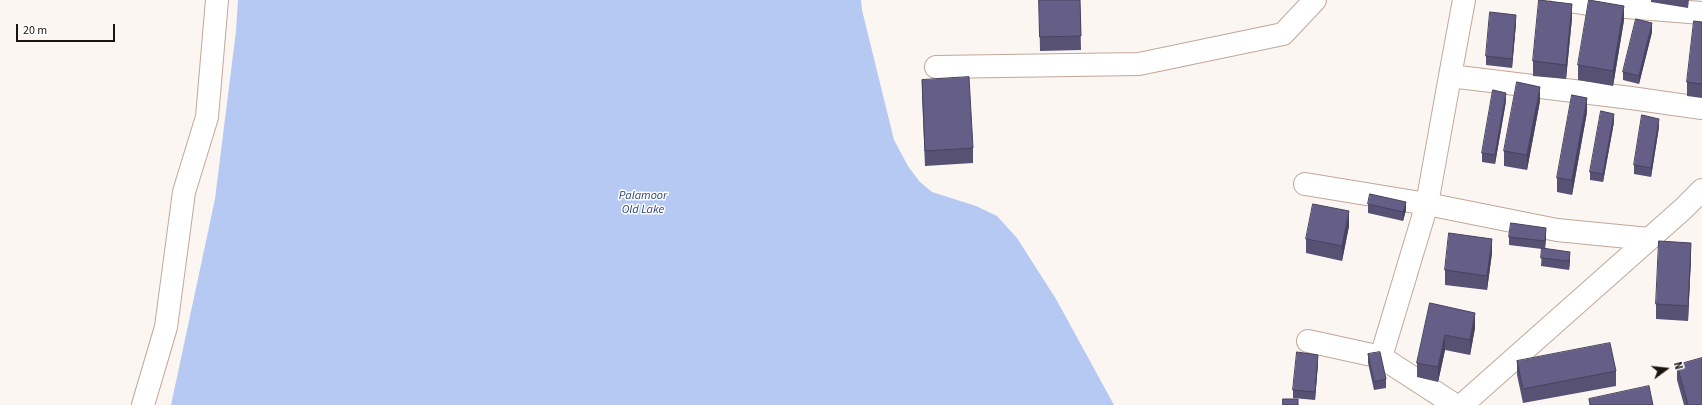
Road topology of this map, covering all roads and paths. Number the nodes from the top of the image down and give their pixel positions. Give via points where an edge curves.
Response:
1 (218, 0) edge
2 (1314, 0) edge
3 (1464, 0) edge
4 (1562, 0) edge
5 (1702, 13) edge
6 (936, 67) dead end
7 (1450, 76) junction
8 (1702, 108) edge
9 (1305, 184) dead end
10 (1702, 190) edge
11 (1427, 204) junction
12 (1649, 239) junction
13 (1308, 341) dead end
14 (1381, 357) junction
15 (143, 405) edge
16 (1455, 405) edge
17 (1462, 405) edge

1 - 15 street via 207,117 184,192 166,327
2 - 6 street via 1283,34 1139,64
3 - 7 street
4 - 5 street
7 - 8 street
7 - 11 street
9 - 11 street
10 - 12 street
11 - 12 street via 1557,230
11 - 14 street
12 - 17 street
13 - 14 street
14 - 16 street

